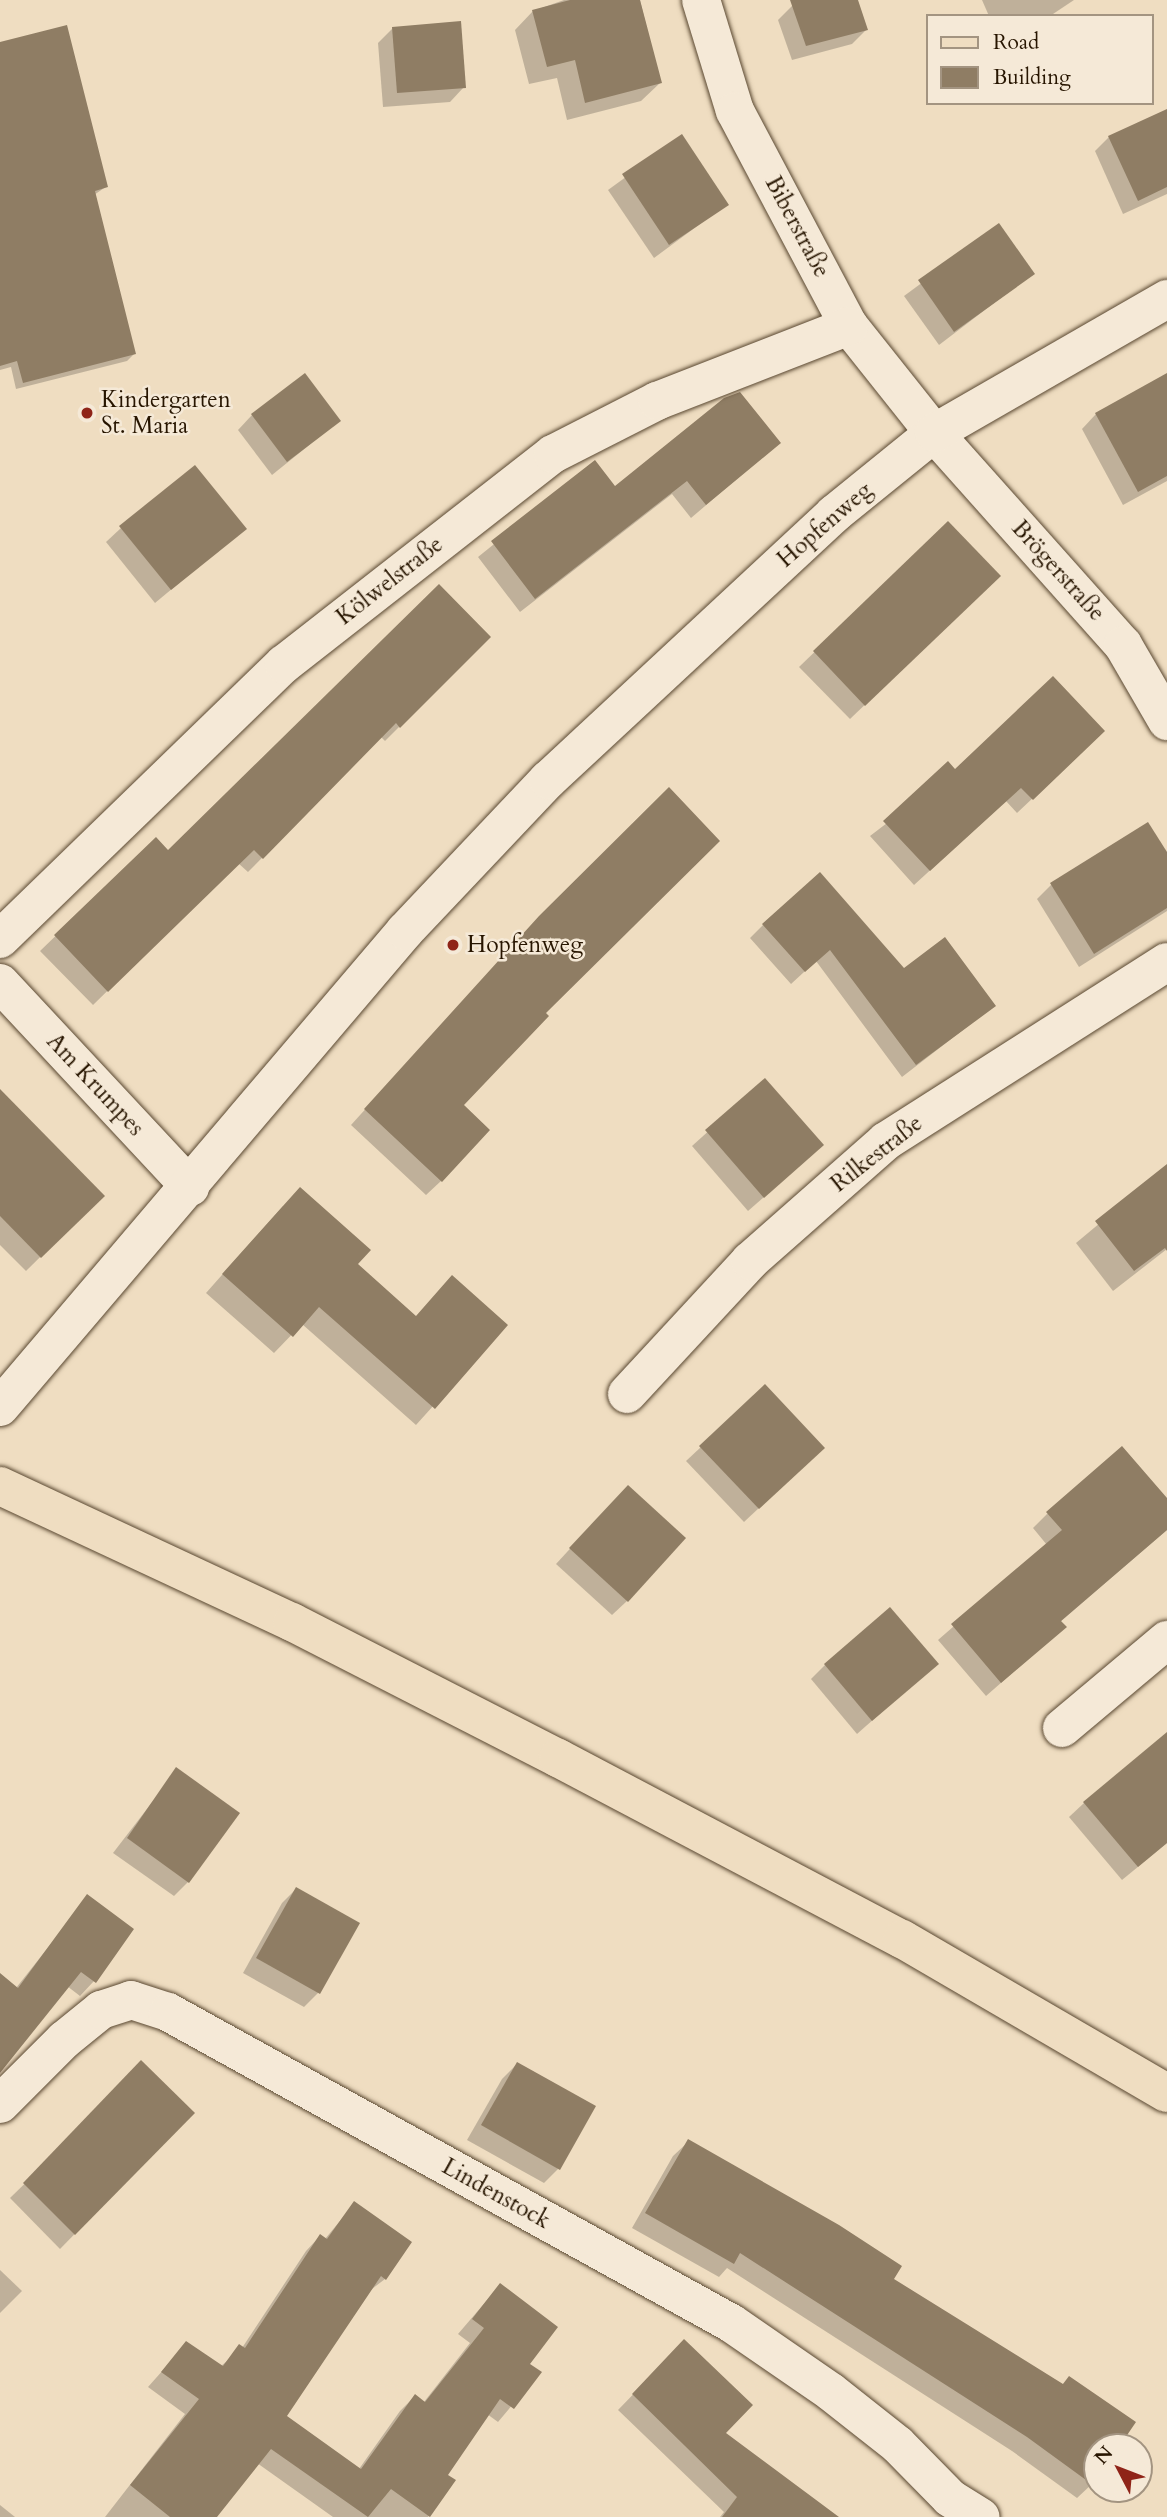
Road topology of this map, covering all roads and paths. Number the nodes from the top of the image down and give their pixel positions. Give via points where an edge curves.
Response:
1 (701, 0) edge
2 (1167, 299) edge
3 (849, 326) junction
4 (934, 433) junction
5 (1167, 721) edge
6 (0, 939) edge
7 (1167, 962) edge
8 (0, 983) edge
9 (190, 1187) junction
10 (627, 1394) dead end
11 (0, 1407) edge
12 (4, 1488) edge
13 (1167, 1640) edge
14 (1062, 1728) dead end
15 (1167, 2093) edge
16 (0, 2104) edge
17 (954, 2511) edge

1 - 3 street, Biberstraße via 736,111
2 - 4 street, Hopfenweg
3 - 4 street, Biberstraße
3 - 6 street, Kölwelstraße via 657,401 553,454 284,664
4 - 5 street, Brögerstraße via 1123,645
4 - 9 street, Hopfenweg via 834,514 548,780 405,931
7 - 10 street, Rilkestraße via 886,1141 750,1261
8 - 9 street, Am Krumpes
9 - 11 street, Hopfenweg
12 - 15 main road via 292,1622 558,1758 902,1939
13 - 14 street
16 - 17 street, Lindenstock via 101,2010 131,2000 168,2012 732,2323 898,2445

